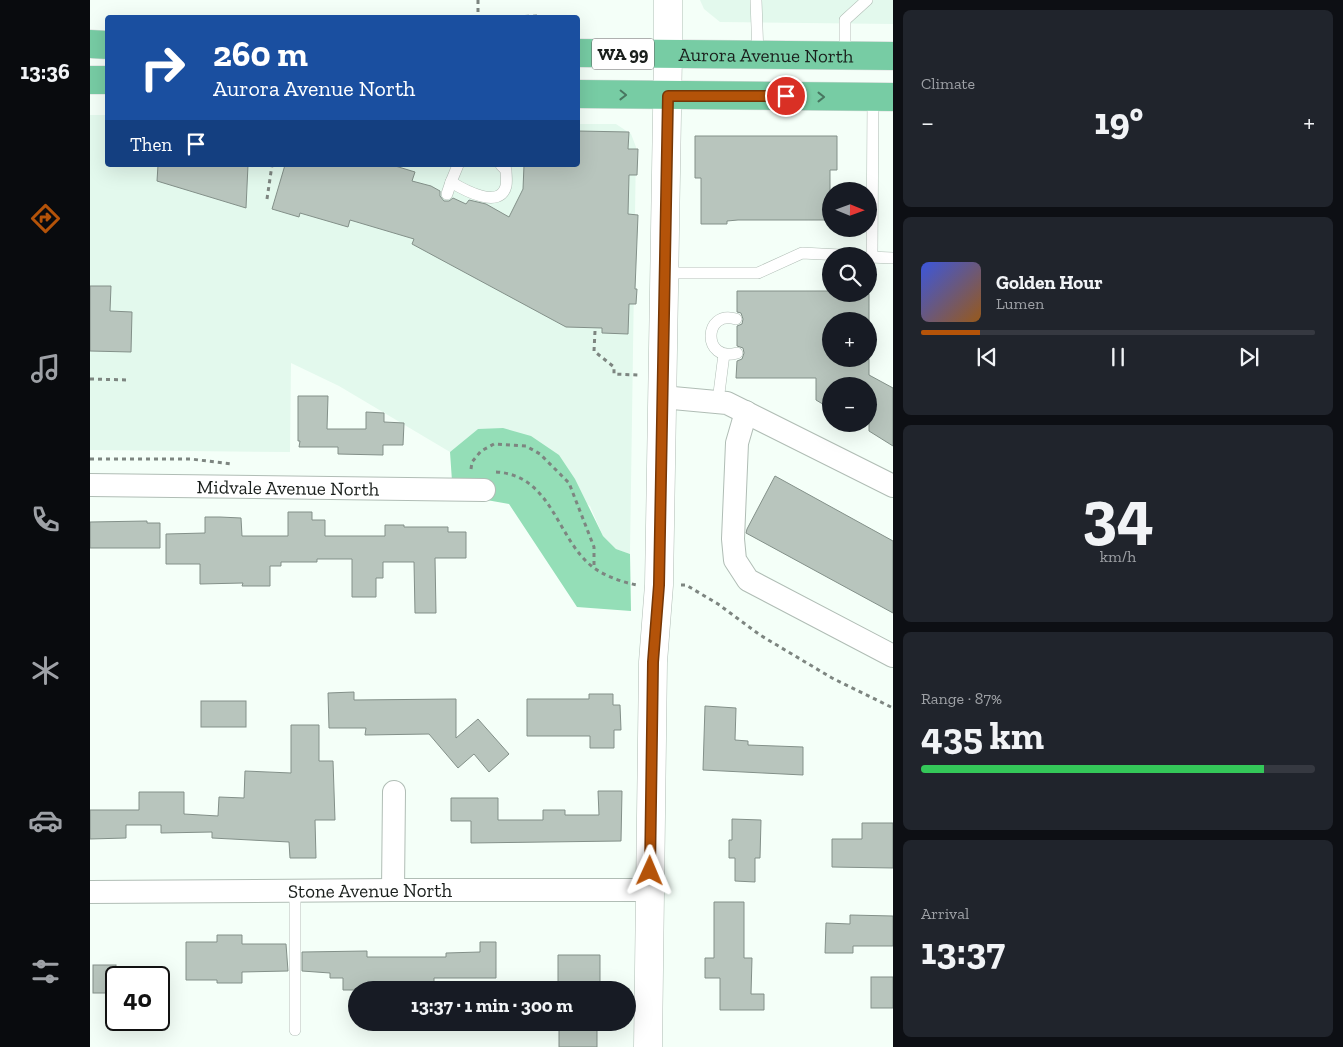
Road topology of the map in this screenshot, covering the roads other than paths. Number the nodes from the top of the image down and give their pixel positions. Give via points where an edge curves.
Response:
1 (668, 0) edge
2 (756, 0) edge
3 (867, 0) edge
4 (90, 44) edge
5 (105, 45) edge
6 (580, 53) edge
7 (668, 55) junction
8 (758, 56) junction
9 (845, 56) junction
10 (893, 56) edge
11 (90, 80) edge
12 (105, 80) edge
13 (580, 94) edge
14 (668, 96) junction
15 (883, 97) edge
16 (457, 167) edge
17 (503, 167) edge
18 (451, 182) junction
19 (447, 194) dead end
20 (868, 247) edge
21 (822, 254) edge
22 (877, 257) edge
23 (893, 258) edge
24 (665, 274) junction
25 (736, 319) dead end
26 (737, 353) dead end
27 (724, 354) junction
28 (662, 397) junction
29 (718, 402) junction
30 (746, 412) junction
31 (90, 485) edge
32 (893, 486) edge
33 (473, 490) road end
34 (893, 656) edge
35 (394, 792) dead end
36 (393, 890) junction
37 (650, 890) junction
38 (295, 891) junction
39 (90, 892) edge
40 (295, 1030) dead end
41 (648, 1047) edge

1 - 7 street
2 - 8 lane
3 - 9 lane via 845,20
4 - 5 highway
6 - 7 highway, Aurora Avenue North / WA 99
7 - 8 highway, Aurora Avenue North / WA 99
7 - 14 street
8 - 9 highway, Aurora Avenue North / WA 99
9 - 10 highway, Aurora Avenue North / WA 99
11 - 12 highway
13 -> 14 highway, WA 99
14 -> 15 highway, WA 99
14 - 24 street
15 - 20 lane
16 - 18 lane
17 - 18 lane via 506,186 495,198 482,196
18 - 19 lane
21 - 24 lane via 802,253 758,273
22 - 23 lane
24 - 28 street
25 - 27 lane via 720,320 712,329 711,341
26 - 27 lane
27 - 29 lane
28 - 29 street
28 - 37 street via 659,585 653,662
29 - 30 street
30 - 32 street
30 - 34 street via 737,443 735,560 748,580
31 - 33 street, Midvale Avenue North
35 - 36 street
36 - 37 street, Stone Avenue North
36 - 38 street, Stone Avenue North
37 - 41 street
38 - 39 street, Stone Avenue North
38 - 40 lane

